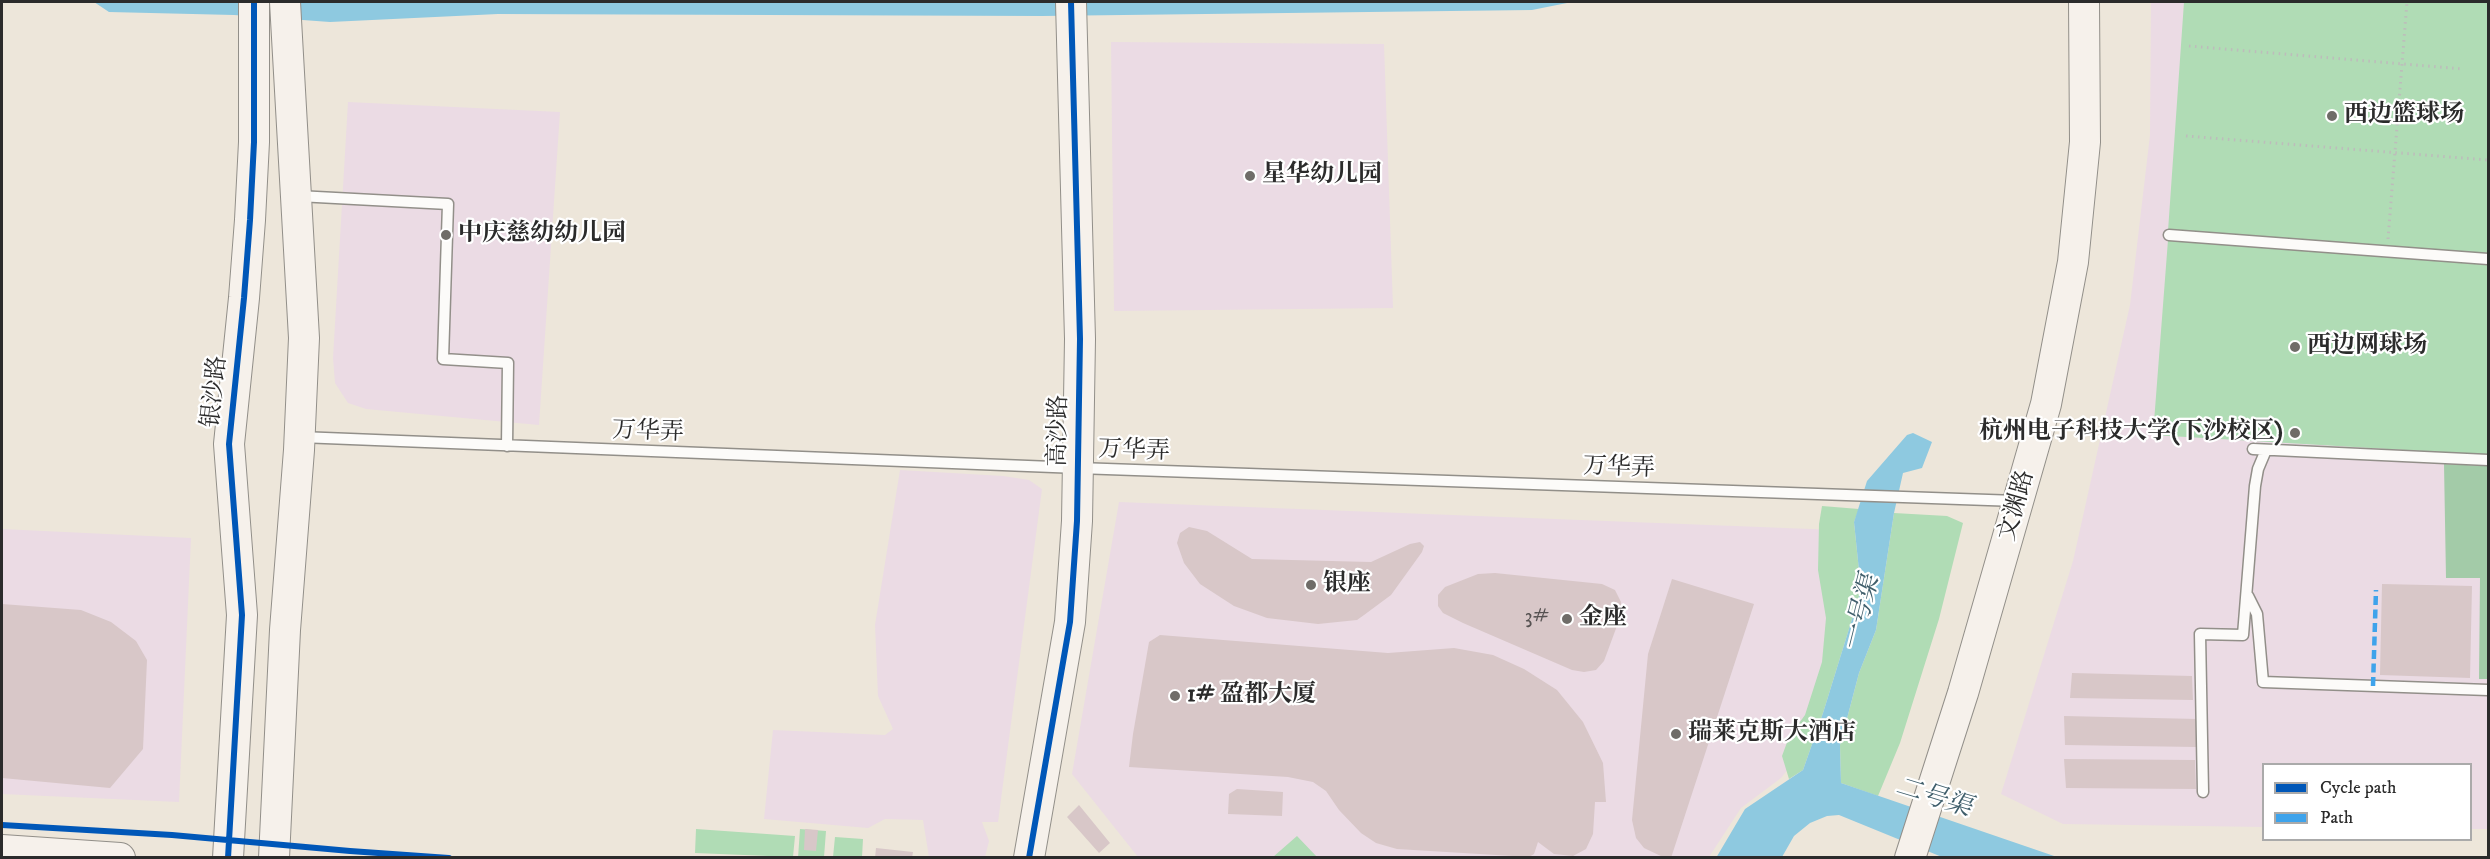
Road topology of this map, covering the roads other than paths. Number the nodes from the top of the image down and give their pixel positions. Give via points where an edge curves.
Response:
1 (254, 2) edge
2 (285, 2) edge
3 (1071, 2) edge
4 (2084, 2) edge
5 (296, 195) junction
6 (2169, 235) dead end
7 (2488, 259) edge
8 (300, 437) junction
9 (507, 446) junction
10 (2253, 449) dead end
11 (2266, 450) junction
12 (2488, 460) edge
13 (1078, 468) junction
14 (2019, 501) junction
15 (2247, 595) junction
16 (2488, 690) edge
17 (2203, 792) dead end
18 (2, 850) edge
19 (1912, 853) edge
20 (120, 858) edge
21 (228, 858) edge
22 (274, 858) edge
23 (1029, 858) edge

1 - 21 street, 银沙路 via 250,220 229,444 243,615
2 - 5 street
3 - 13 street, 高沙路 via 1080,339
4 - 14 street, 文渊路 via 2085,142 2073,262 2046,404
5 - 8 street via 304,338
5 - 9 lane via 448,204 443,359 508,363
6 - 7 lane
8 - 9 lane, 万华弄
8 - 22 street via 285,630
9 - 13 lane, 万华弄
10 - 11 lane
11 - 12 lane
11 - 15 lane via 2255,486
13 - 14 lane, 万华弄
13 - 23 street, 高沙路 via 1070,622
14 - 19 street, 文渊路
15 - 16 lane via 2257,614 2263,682
15 - 17 lane via 2242,635 2199,634
18 - 20 street

